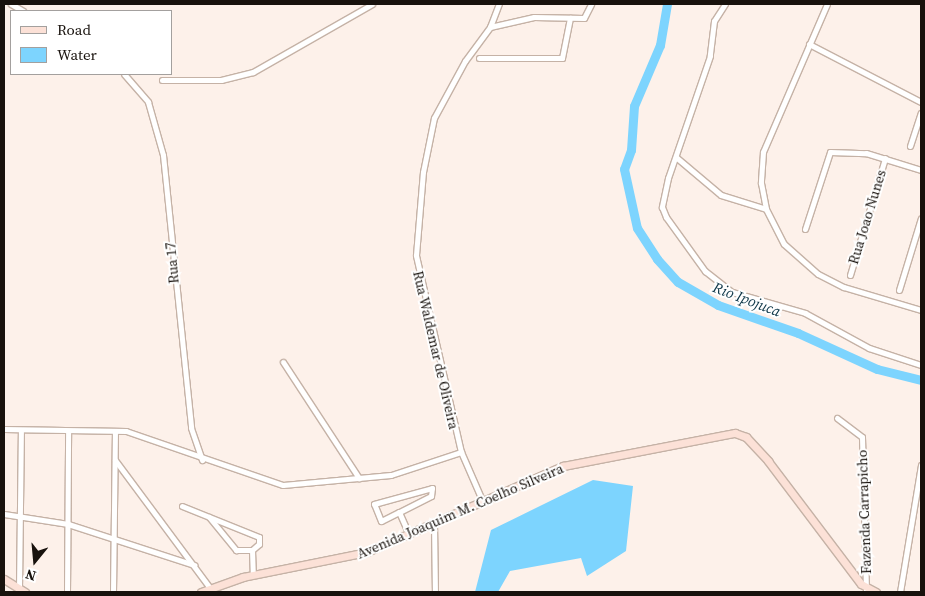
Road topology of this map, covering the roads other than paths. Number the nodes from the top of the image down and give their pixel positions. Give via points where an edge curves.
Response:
1 (372, 4) edge
2 (499, 4) edge
3 (591, 4) edge
4 (725, 4) edge
5 (827, 4) edge
6 (570, 18) junction
7 (490, 27) junction
8 (809, 44) junction
9 (479, 58) dead end
10 (125, 75) edge
11 (162, 80) dead end
12 (921, 102) edge
13 (921, 113) edge
14 (910, 146) dead end
15 (677, 158) junction
16 (885, 158) junction
17 (921, 170) edge
18 (766, 209) junction
19 (921, 218) edge
20 (805, 228) dead end
21 (850, 275) dead end
22 (900, 290) dead end
23 (921, 310) edge
24 (283, 362) dead end
25 (921, 365) edge
26 (837, 418) dead end
27 (4, 429) edge
28 (21, 430) junction
29 (68, 431) junction
30 (115, 431) junction
31 (461, 452) junction
32 (115, 460) junction
33 (202, 460) junction
34 (921, 465) edge
35 (359, 478) junction
36 (482, 500) junction
37 (914, 500) junction
38 (921, 502) edge
39 (182, 506) dead end
40 (399, 512) junction
41 (4, 514) edge
42 (21, 514) junction
43 (209, 517) junction
44 (434, 523) junction
45 (68, 524) junction
46 (409, 534) junction
47 (114, 540) junction
48 (252, 550) junction
49 (194, 565) junction
50 (253, 575) junction
51 (4, 580) edge
52 (210, 588) junction
53 (22, 590) edge
54 (866, 590) edge
55 (66, 592) edge
56 (113, 592) edge
57 (201, 592) edge
58 (435, 592) edge
59 (876, 592) edge
60 (900, 592) edge

1 - 11 street via 253,72 221,80
2 - 7 street, Rua Waldemar de Oliveira
3 - 6 street via 586,17
4 - 15 street via 714,21 710,56
5 - 8 street
6 - 7 street via 522,19
6 - 9 street via 562,58
7 - 31 street, Rua Waldemar de Oliveira via 438,106 418,216 417,268
8 - 12 street
8 - 18 street via 763,152 761,183
10 - 33 street, Rua 17 via 148,102 162,154 190,418
13 - 14 street
15 - 18 street via 721,195
15 - 25 street via 663,198 664,212 712,278 748,300 806,313 869,348
16 - 17 street
16 - 20 street via 859,152 830,152
16 - 21 street, Rua Joao Nunes
18 - 23 street via 784,244 818,274 844,287
19 - 22 street
24 - 35 street
26 - 54 street, Fazenda Carrapicho via 862,437
27 - 28 street
28 - 29 street
28 - 42 street
29 - 30 street
29 - 45 street
30 - 32 street
30 - 33 street via 132,432
31 - 35 street via 403,472
31 - 36 street, Rua Waldemar de Oliveira
32 - 47 street
32 - 49 street
33 - 35 street via 283,485
34 - 37 street
36 - 44 main road, Avenida Joaquim M. Coelho Silveira
36 - 54 main road, Avenida Joaquim M. Coelho Silveira via 563,466 735,433 751,442
37 - 38 street
37 - 60 street
39 - 43 street
40 - 40 street via 431,496 432,488 374,504 381,521
40 - 46 street
41 - 42 street
42 - 45 street
42 - 53 street
43 - 48 street via 236,550
43 - 48 street via 257,535 259,544
44 - 46 main road, Avenida Joaquim M. Coelho Silveira
44 - 58 street
45 - 47 street
45 - 55 street
46 - 50 main road, Avenida Joaquim M. Coelho Silveira via 324,564
47 - 49 street
47 - 56 street
48 - 50 street
49 - 52 street
50 - 52 main road, Avenida Joaquim M. Coelho Silveira
51 - 53 main road
52 - 57 main road, Avenida Joaquim M. Coelho Silveira
54 - 59 main road

